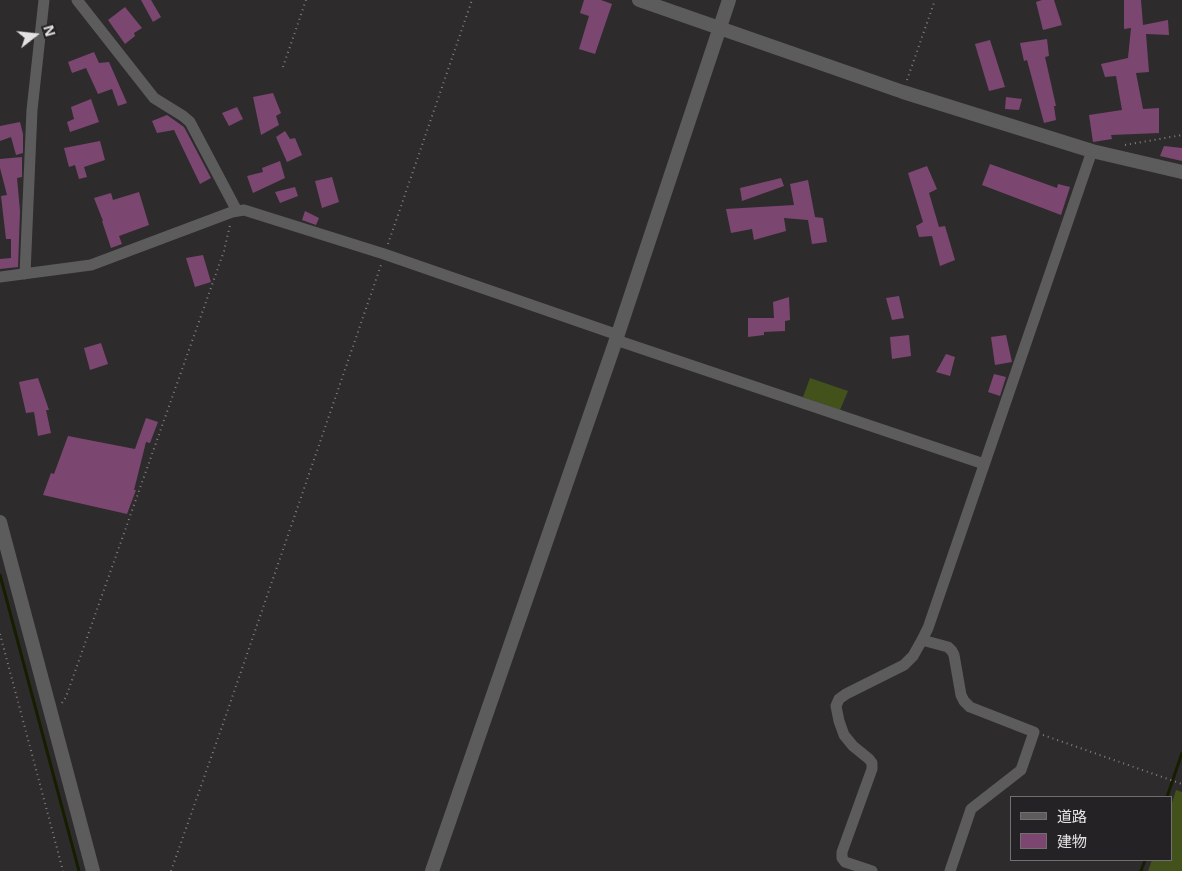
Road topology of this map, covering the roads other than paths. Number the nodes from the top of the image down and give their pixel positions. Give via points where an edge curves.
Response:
1 (44, 0) edge
2 (77, 0) edge
3 (639, 0) edge
4 (729, 0) edge
5 (719, 28) junction
6 (1097, 152) junction
7 (1182, 172) edge
8 (235, 212) junction
9 (25, 274) junction
10 (0, 277) edge
11 (611, 334) junction
12 (984, 464) junction
13 (0, 522) edge
14 (922, 640) junction
15 (93, 871) edge
16 (432, 871) edge
17 (872, 871) edge
18 (950, 871) edge

1 - 9 street via 32,110
2 - 8 street via 154,98 190,122
3 - 5 street
4 - 5 street
5 - 6 street via 903,92
5 - 11 street
6 - 7 street
6 - 12 street
8 - 9 street via 91,265
8 - 11 street via 244,210 384,254
9 - 10 street
11 - 12 street
11 - 16 street
12 - 14 street
13 - 15 street
14 - 17 street via 904,665 846,694 836,706 844,735 872,763 842,858
14 - 18 street via 952,651 961,695 970,707 1034,732 1021,770 971,809

